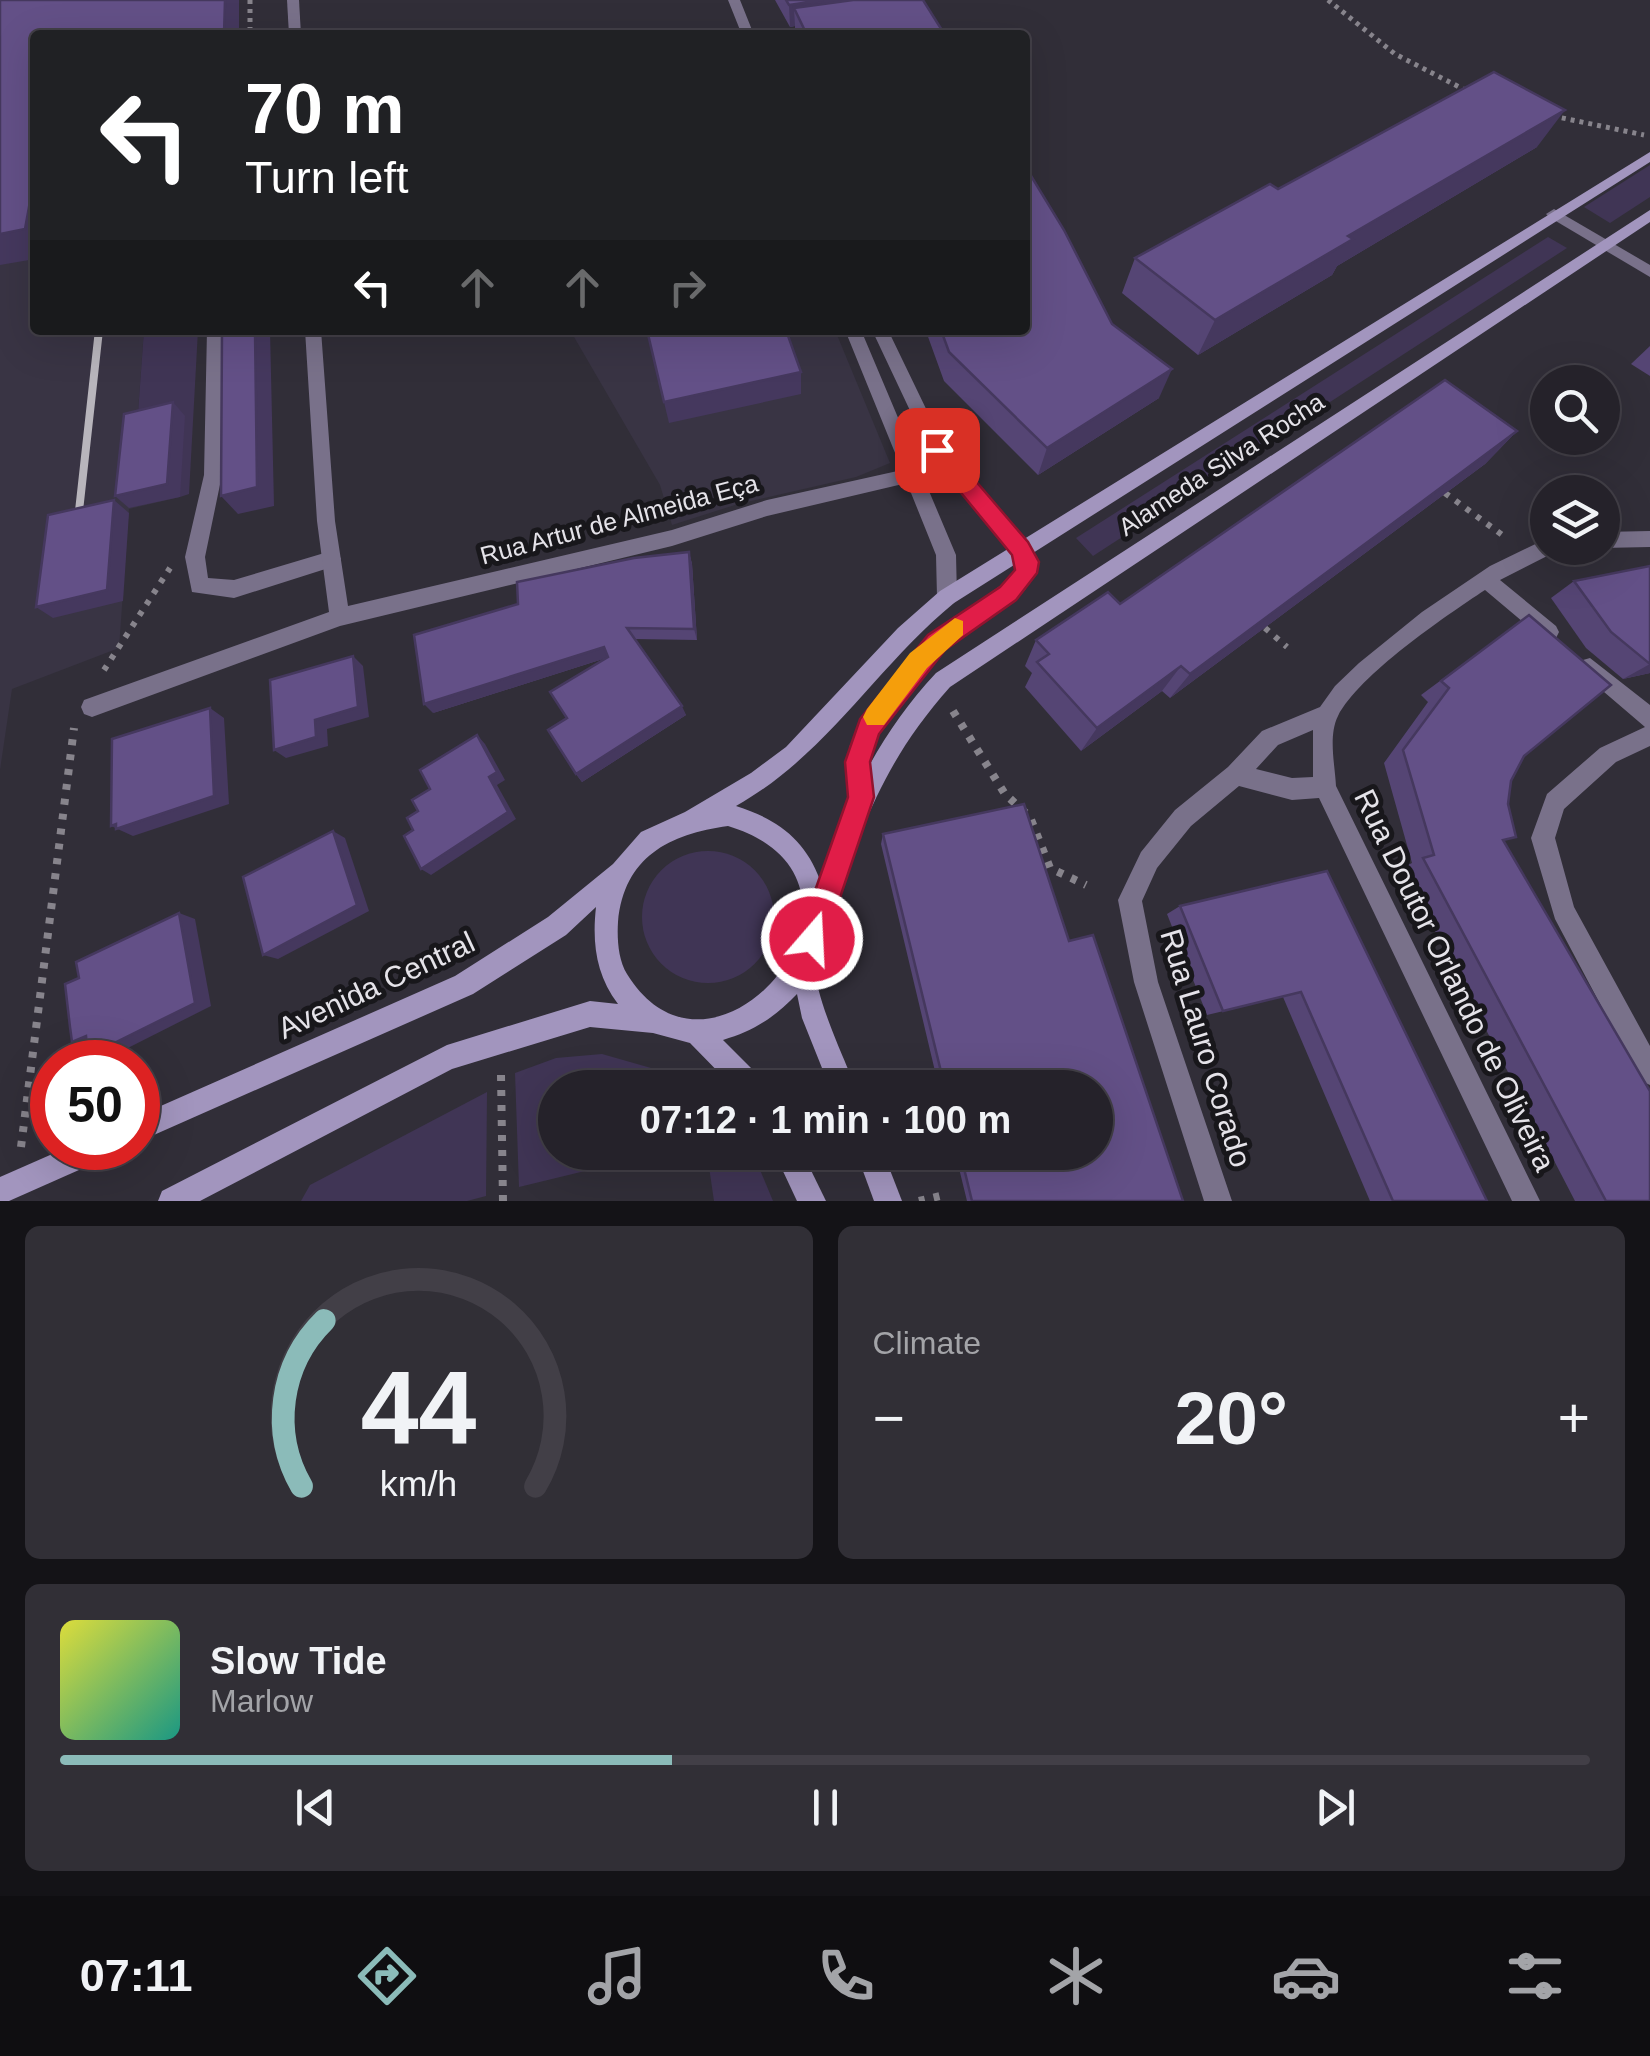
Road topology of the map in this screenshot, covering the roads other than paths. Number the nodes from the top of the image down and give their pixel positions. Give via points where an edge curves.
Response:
1 (293, 0) edge
2 (734, 0) edge
3 (295, 30) edge
4 (746, 30) edge
5 (1650, 156) edge
6 (1554, 214) junction
7 (1650, 215) edge
8 (1605, 246) junction
9 (1650, 272) edge
10 (215, 335) edge
11 (313, 335) edge
12 (855, 335) edge
13 (882, 335) edge
14 (912, 475) junction
15 (1620, 540) edge
16 (1650, 540) edge
17 (1020, 548) junction
18 (1530, 552) edge
19 (331, 559) junction
20 (1485, 579) junction
21 (947, 597) junction
22 (340, 617) junction
23 (84, 710) road end
24 (1327, 714) junction
25 (1650, 719) edge
26 (1650, 734) edge
27 (1236, 775) junction
28 (1326, 787) junction
29 (861, 797) junction
30 (695, 816) junction
31 (623, 867) junction
32 (812, 939) junction
33 (803, 966) junction
34 (653, 1020) junction
35 (697, 1032) junction
36 (735, 1070) edge
37 (835, 1070) edge
38 (1650, 1072) edge
39 (160, 1119) edge
40 (48, 1170) edge
41 (796, 1170) edge
42 (875, 1170) edge
43 (0, 1192) edge
44 (172, 1201) edge
45 (812, 1201) edge
46 (888, 1201) edge
47 (1218, 1201) edge
48 (1526, 1201) edge

1 - 3 street
2 - 4 street
5 - 6 main road, Alameda Silva Rocha
6 - 8 street
6 - 17 main road, Alameda Silva Rocha
7 - 8 main road, Alameda Silva Rocha
8 - 9 street
8 - 29 main road, Alameda Silva Rocha via 972,659 900,728
10 - 19 street via 213,475 195,556 200,586 234,589
11 - 19 street
12 - 14 street
13 - 17 street via 937,450
14 - 21 street via 946,554
14 - 22 street, Rua Artur de Almeida Eça
15 - 16 street
17 - 21 main road, Alameda Silva Rocha
17 - 29 street, Alameda Silva Rocha via 1028,562 1018,584 936,643 868,728 857,762
18 - 20 street
19 - 22 street
20 - 24 street via 1352,681
20 - 25 street
21 - 30 main road, Alameda Silva Rocha via 881,654 794,754
22 - 23 street, Rua Artur de Almeida Eça
24 - 27 street, Rua Lauro Corado via 1270,738
24 - 28 street
26 - 38 street via 1608,755 1555,802 1544,838 1563,911
27 - 28 street via 1292,789
27 - 47 street, Rua Lauro Corado via 1183,818 1148,860 1130,900 1146,982
28 - 48 street, Rua Doutor Orlando de Oliveira
29 - 32 main road, Alameda Silva Rocha
30 - 31 main road via 642,843
30 - 32 main road via 728,814 785,842 804,870 813,903
31 - 34 main road via 608,898 604,934 610,967 628,998
31 - 39 main road, Avenida Central via 558,926 464,984
32 - 33 main road
33 - 35 main road via 762,1014 731,1028
33 - 37 main road
34 - 35 main road
34 - 44 main road via 590,1014 447,1058
35 - 36 main road
40 - 43 main road
41 - 45 main road
42 - 46 main road

